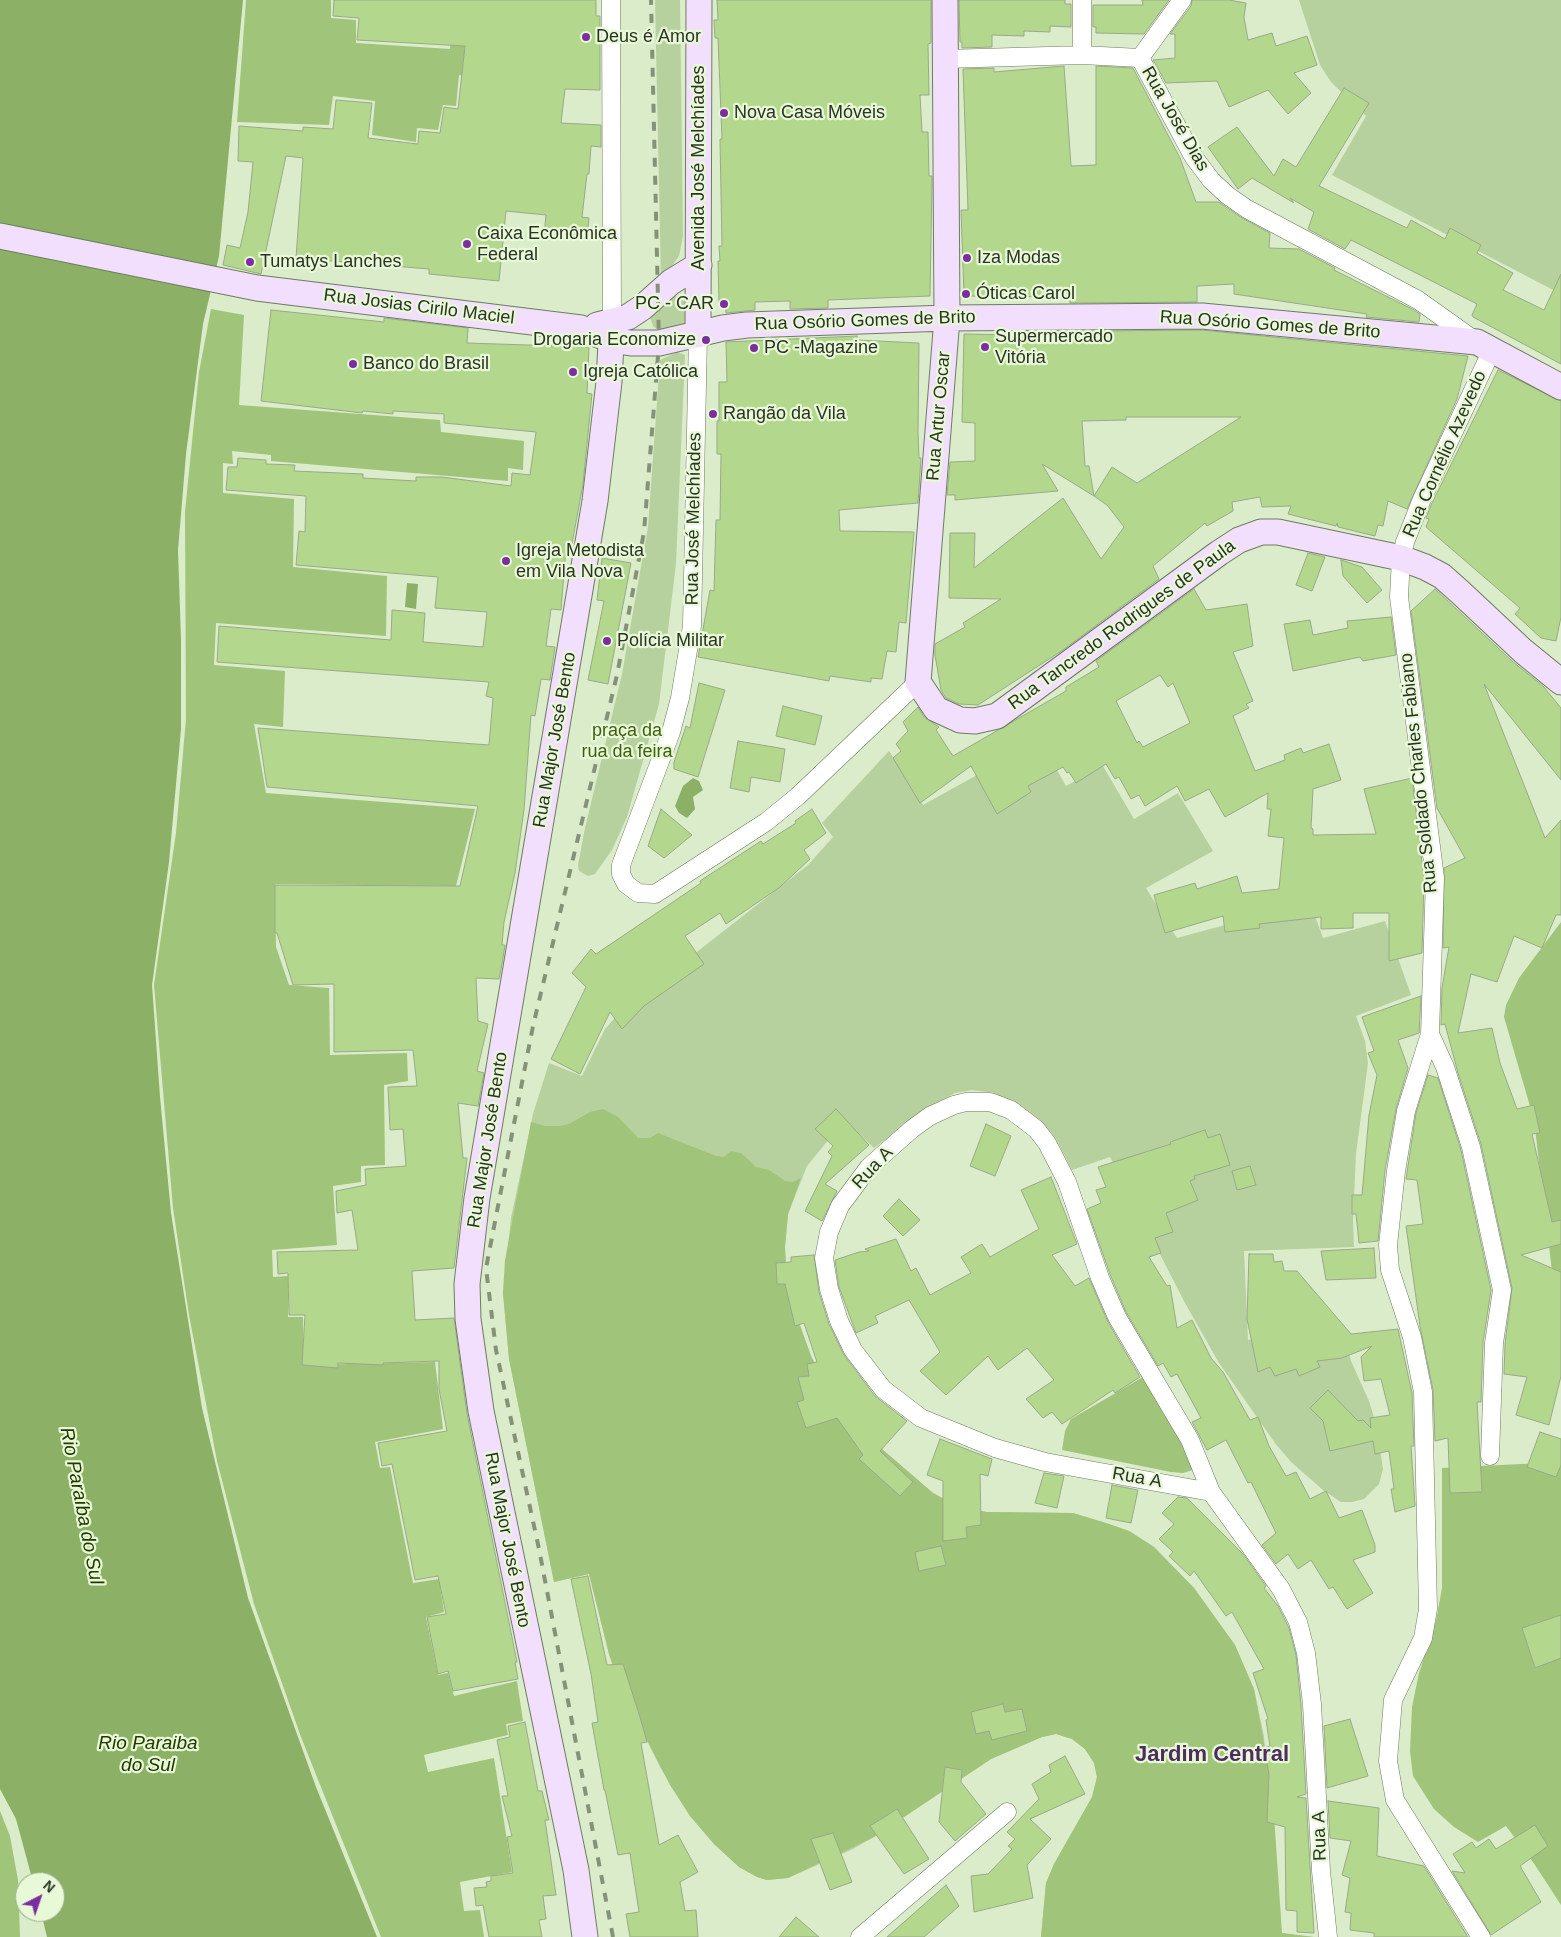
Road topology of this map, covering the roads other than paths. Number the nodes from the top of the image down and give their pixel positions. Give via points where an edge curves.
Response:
1 (611, 0) edge
2 (699, 0) edge
3 (945, 0) edge
4 (1082, 0) edge
5 (1182, 0) edge
6 (1082, 55) junction
7 (1140, 58) junction
8 (945, 59) junction
9 (0, 236) edge
10 (699, 266) junction
11 (947, 318) junction
12 (612, 331) junction
13 (698, 335) junction
14 (1485, 346) junction
15 (1561, 387) edge
16 (1401, 558) junction
17 (918, 682) junction
18 (1561, 682) edge
19 (1430, 1034) junction
20 (1490, 1456) dead end
21 (1211, 1492) junction
22 (1007, 1812) dead end
23 (585, 1937) edge
24 (860, 1937) edge
25 (1328, 1937) edge
26 (1481, 1937) edge

1 - 12 street
2 - 10 street, Avenida José Melchíades
3 - 8 street, Rua Artur Oscar
4 - 6 street
5 - 7 street
6 - 7 street, Rua José Dias
6 - 8 street, Rua José Dias
7 - 14 street, Rua José Dias via 1193,156 1227,195 1424,304
8 - 11 street, Rua Artur Oscar
9 - 12 street, Rua Josias Cirilo Maciel via 257,288
10 - 12 street, Rua Josias Cirilo Maciel via 671,282
10 - 13 street, Avenida José Melchíades
11 - 13 street, Rua Osório Gomes de Brito via 747,325
11 - 14 street, Rua Osório Gomes de Brito via 1202,316
11 - 17 street, Rua Artur Oscar
12 - 13 street, Rua Josias Cirilo Maciel via 630,343 659,343
12 - 23 street, Rua Major José Bento via 595,501 477,1198 467,1284 468,1318 481,1411 576,1870
13 - 17 street, Rua José Melchíades via 692,626 671,732 621,869 626,884 638,893 654,894 766,822 798,796
14 - 15 street, Rua Osório Gomes de Brito
14 - 16 street, Rua Cornélio Azevedo
16 - 17 street, Rua Tancredo Rodrigues de Paula via 1278,532 1261,532 1239,540 1219,553 996,716 975,721 952,718 936,709
16 - 18 street, Rua Tancredo Rodrigues de Paula via 1442,576
16 - 19 street, Rua Soldado Charles Fabiano via 1399,597 1435,878
19 - 20 street, Rua Soldado Charles Fabiano via 1445,1067 1471,1147 1502,1290 1494,1343
19 - 26 street via 1406,1111 1388,1245 1390,1270 1412,1337 1423,1392 1428,1608 1423,1638 1393,1700 1388,1761 1395,1800
21 - 21 street, Rua A via 1190,1440 1111,1305 1067,1182 1036,1129 1000,1105 980,1101 960,1103 930,1116 869,1167 840,1206 829,1232 824,1258 839,1321 853,1350 883,1389 921,1418 995,1448 1045,1462
21 - 25 street, Rua A via 1281,1589 1304,1641 1316,1746 1321,1870
22 - 24 street

